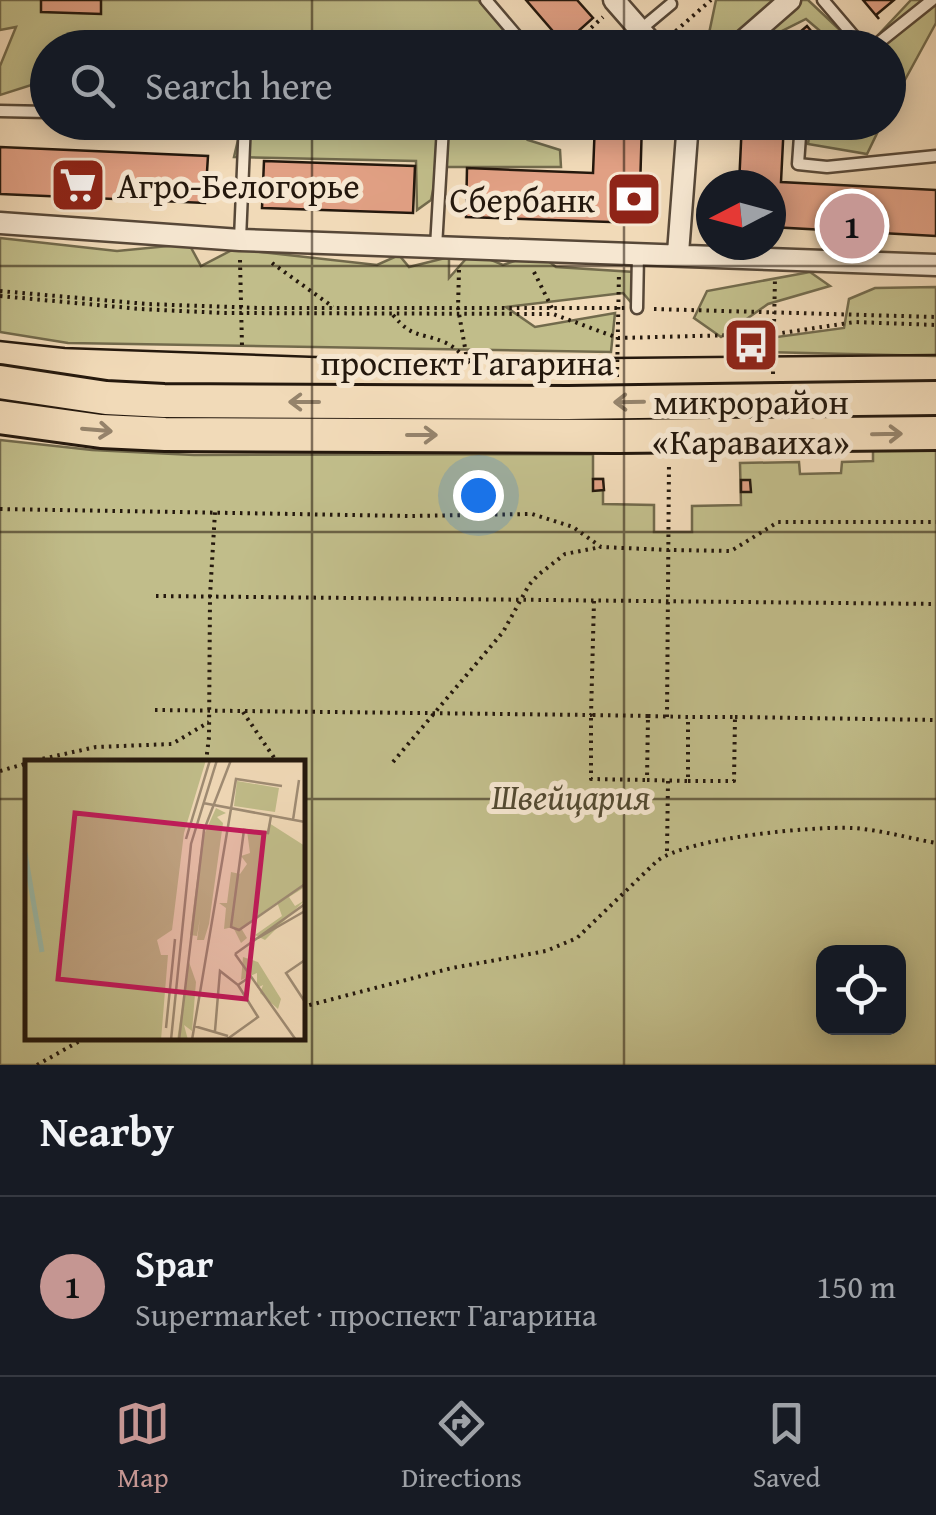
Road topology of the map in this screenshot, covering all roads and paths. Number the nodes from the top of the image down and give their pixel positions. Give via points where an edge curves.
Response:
1 (486, 0) edge
2 (711, 0) edge
3 (790, 0) edge
4 (822, 0) edge
5 (932, 0) edge
6 (616, 2) edge
7 (671, 4) dead end
8 (512, 30) edge
9 (587, 30) edge
10 (641, 30) edge
11 (656, 30) edge
12 (665, 30) edge
13 (756, 30) edge
14 (848, 30) edge
15 (894, 30) edge
16 (0, 110) edge
17 (30, 111) edge
18 (244, 140) edge
19 (441, 140) edge
20 (687, 140) edge
21 (800, 140) edge
22 (936, 156) edge
23 (0, 223) edge
24 (240, 240) junction
25 (436, 247) junction
26 (460, 248) junction
27 (522, 249) junction
28 (628, 252) junction
29 (678, 254) junction
30 (696, 255) edge
31 (786, 258) edge
32 (776, 260) edge
33 (936, 265) edge
34 (0, 294) edge
35 (333, 307) junction
36 (387, 308) junction
37 (552, 308) junction
38 (618, 308) junction
39 (637, 308) junction
40 (241, 310) junction
41 (458, 311) junction
42 (775, 312) junction
43 (392, 314) junction
44 (936, 317) edge
45 (936, 325) edge
46 (774, 334) junction
47 (618, 338) junction
48 (242, 346) dead end
49 (617, 378) dead end
50 (0, 382) edge
51 (773, 383) dead end
52 (936, 398) edge
53 (0, 418) edge
54 (936, 433) edge
55 (669, 462) dead end
56 (0, 508) edge
57 (215, 512) junction
58 (936, 522) edge
59 (601, 547) junction
60 (669, 550) junction
61 (156, 596) dead end
62 (210, 596) junction
63 (520, 601) junction
64 (594, 601) junction
65 (668, 602) junction
66 (936, 604) edge
67 (155, 710) dead end
68 (208, 712) junction
69 (243, 712) junction
70 (432, 713) junction
71 (591, 716) junction
72 (648, 716) junction
73 (667, 716) junction
74 (688, 717) junction
75 (735, 718) junction
76 (936, 720) edge
77 (209, 722) junction
78 (37, 760) edge
79 (206, 760) edge
80 (276, 760) edge
81 (392, 762) dead end
82 (25, 763) edge
83 (0, 771) edge
84 (647, 780) junction
85 (668, 781) junction
86 (688, 781) junction
87 (936, 843) edge
88 (667, 853) junction
89 (305, 1006) edge
90 (82, 1040) edge
91 (38, 1065) edge

1 - 8 lane
2 - 12 path
3 - 13 street
4 - 14 lane
5 - 15 lane
6 - 9 path
6 - 10 street
7 - 11 lane
16 - 17 lane
18 - 24 lane
19 - 25 lane
20 - 29 street
21 - 22 lane via 798,164
23 - 24 street
24 - 25 street
24 - 35 path
24 - 40 path
25 - 26 street
26 - 27 street
26 - 41 path
27 - 28 street
27 - 37 path
28 - 29 street
28 - 38 path
28 - 39 lane
29 - 30 street
31 - 33 street
32 - 42 path
34 - 40 path via 140,310
35 - 36 path
35 - 40 path
36 - 41 path
36 - 43 path
37 - 38 path
37 - 41 path
38 - 39 path
38 - 47 path
39 - 42 path
40 - 43 path
40 - 48 path
41 - 43 path
41 - 43 path via 467,360 446,343 408,333
41 - 47 path via 552,314
42 - 44 path
42 - 46 path
45 - 46 path via 855,322
46 - 47 path
46 - 51 path
47 - 49 path
52 -> 50 main road, проспект Гагарина via 164,401
53 -> 54 main road, проспект Гагарина via 166,434
55 - 60 path
56 - 57 path
57 - 59 path via 532,514 573,527
57 - 62 path
58 - 60 path via 778,522 730,551
59 - 60 path
59 - 63 path via 566,554
60 - 65 path
61 - 62 path
62 - 63 path
62 - 68 path
63 - 64 path
63 - 70 path via 504,632
64 - 65 path
64 - 71 path
65 - 66 path
65 - 73 path
67 - 68 path
68 - 69 path
68 - 77 path
69 - 70 path
69 - 80 path
70 - 71 path
70 - 81 path
71 - 72 path
71 - 84 path via 590,779
72 - 73 path
72 - 84 path
73 - 74 path
74 - 75 path
74 - 86 path
75 - 76 path
75 - 86 path via 734,781
77 - 78 path via 172,744 96,747
77 - 79 path
82 - 83 path
84 - 85 path
85 - 86 path
85 - 88 path
87 - 88 path via 814,828
88 - 89 path via 576,938 546,951
90 - 91 path

